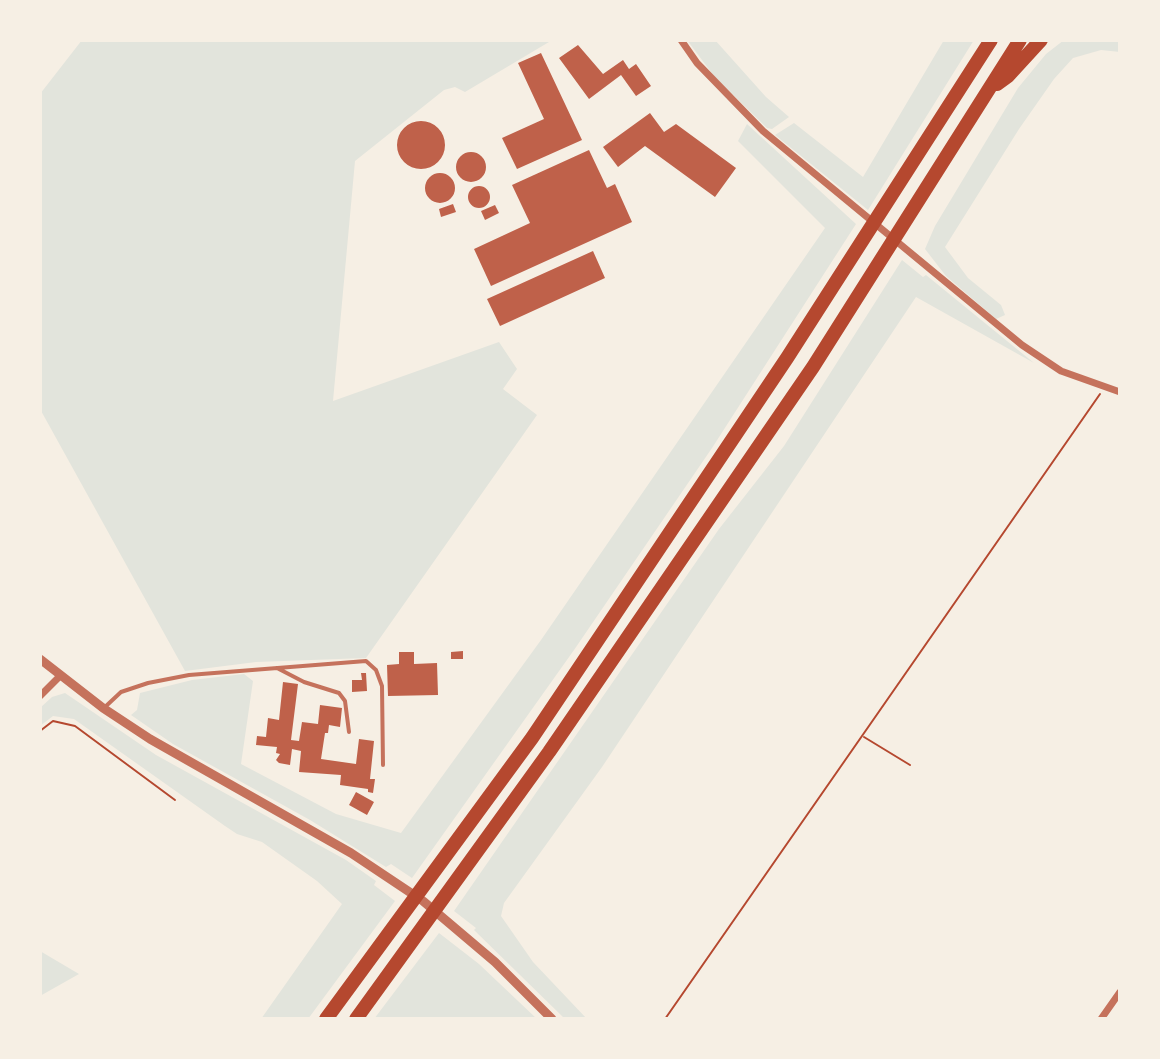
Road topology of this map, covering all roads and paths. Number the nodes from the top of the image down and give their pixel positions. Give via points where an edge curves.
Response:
1 (681, 40) edge
2 (991, 40) edge
3 (1020, 40) edge
4 (1041, 40) edge
5 (990, 89) junction
6 (1105, 386) junction
7 (1120, 392) edge
8 (40, 659) edge
9 (275, 667) junction
10 (59, 677) junction
11 (40, 696) edge
12 (103, 708) junction
13 (40, 731) edge
14 (349, 732) dead end
15 (863, 736) junction
16 (383, 765) dead end
17 (910, 765) dead end
18 (175, 800) dead end
19 (1120, 992) edge
20 (326, 1019) edge
21 (356, 1019) edge
22 (552, 1019) edge
23 (665, 1019) edge
24 (1101, 1019) edge

1 - 6 street via 736,105 928,269 1061,371
2 - 20 highway via 787,358 532,738
3 - 5 highway
4 - 5 highway
5 - 21 highway via 813,367 549,752
6 - 7 street
6 - 15 path
8 - 10 street
9 - 12 lane via 148,683 121,692
9 - 14 lane via 339,693
9 - 16 lane via 366,661 373,665 382,686
10 - 11 street
10 - 12 street
12 - 22 street via 384,874 465,935
13 - 18 path via 53,721 75,726
15 - 17 path
15 - 23 path
19 - 24 street

